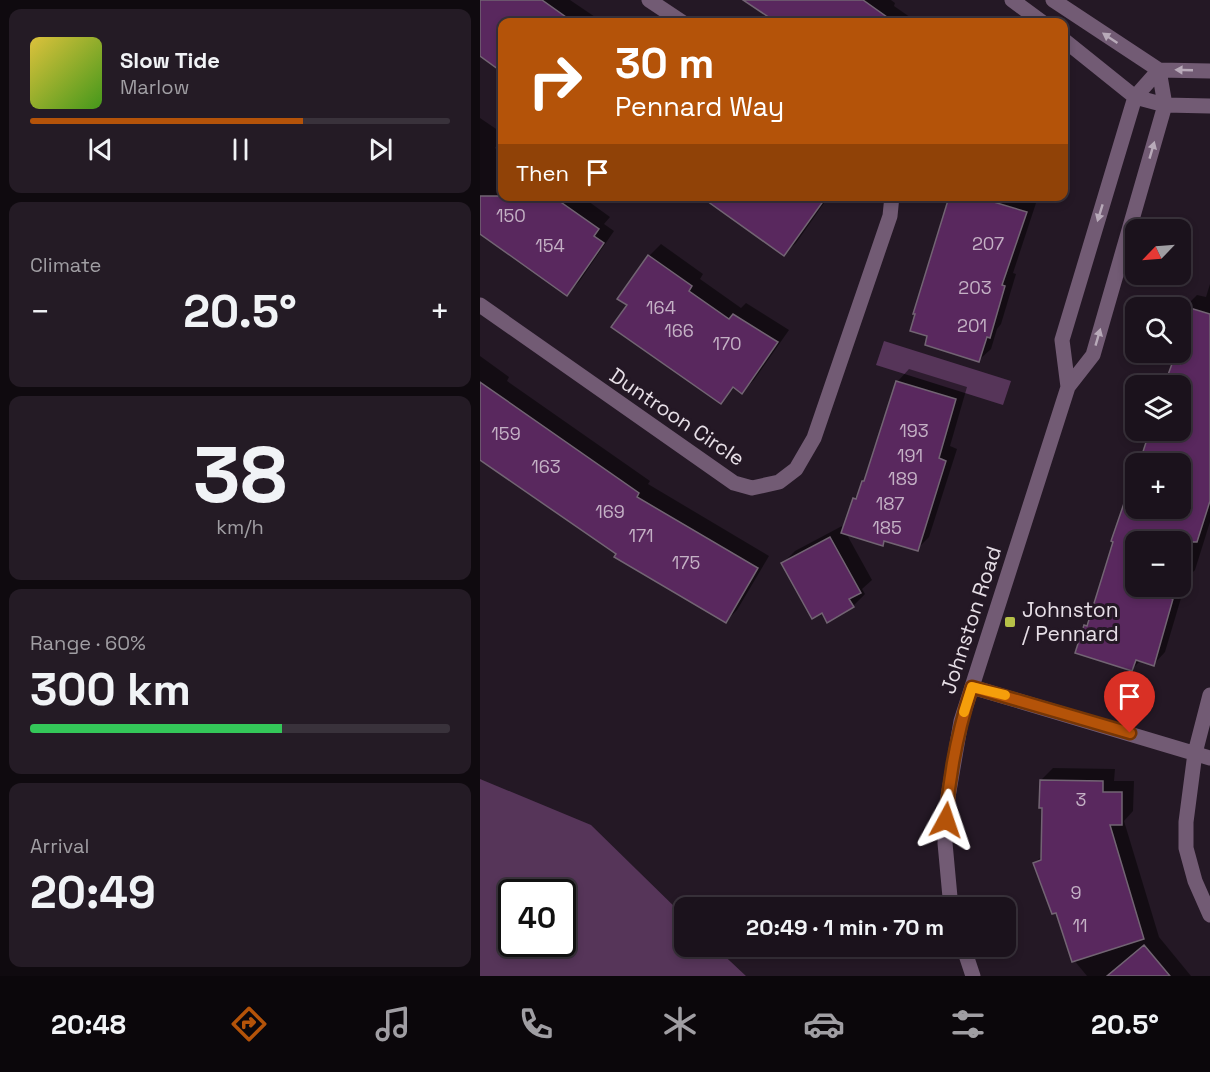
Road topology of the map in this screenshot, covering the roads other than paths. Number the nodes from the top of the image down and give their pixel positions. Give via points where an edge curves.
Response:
1 (649, 0) edge
2 (1012, 0) edge
3 (1053, 0) edge
4 (675, 18) edge
5 (1037, 18) edge
6 (1068, 43) edge
7 (1159, 70) junction
8 (1210, 71) edge
9 (1135, 97) junction
10 (1165, 105) junction
11 (1210, 106) edge
12 (892, 201) edge
13 (480, 305) edge
14 (1068, 387) junction
15 (972, 687) junction
16 (1210, 695) edge
17 (1203, 755) edge
18 (950, 897) edge
19 (1210, 915) edge
20 (967, 957) edge
21 (973, 976) edge

1 - 4 street
2 - 5 street
7 -> 3 street
6 - 9 street
8 -> 7 street
7 - 9 street, Johnston Road
7 - 10 street, Johnston Road
9 - 10 street
9 -> 14 street, Johnston Road via 1062,340
10 - 11 street
14 -> 10 street, Johnston Road via 1093,355
12 - 13 street, Duntroon Circle via 890,216 814,438 796,469 779,482 752,488 734,483
14 - 15 street, Johnston Road
15 - 17 street
15 - 18 street, Johnston Road via 961,722 948,797 945,843
16 - 17 street
17 - 19 street via 1186,822 1186,848
20 - 21 street

